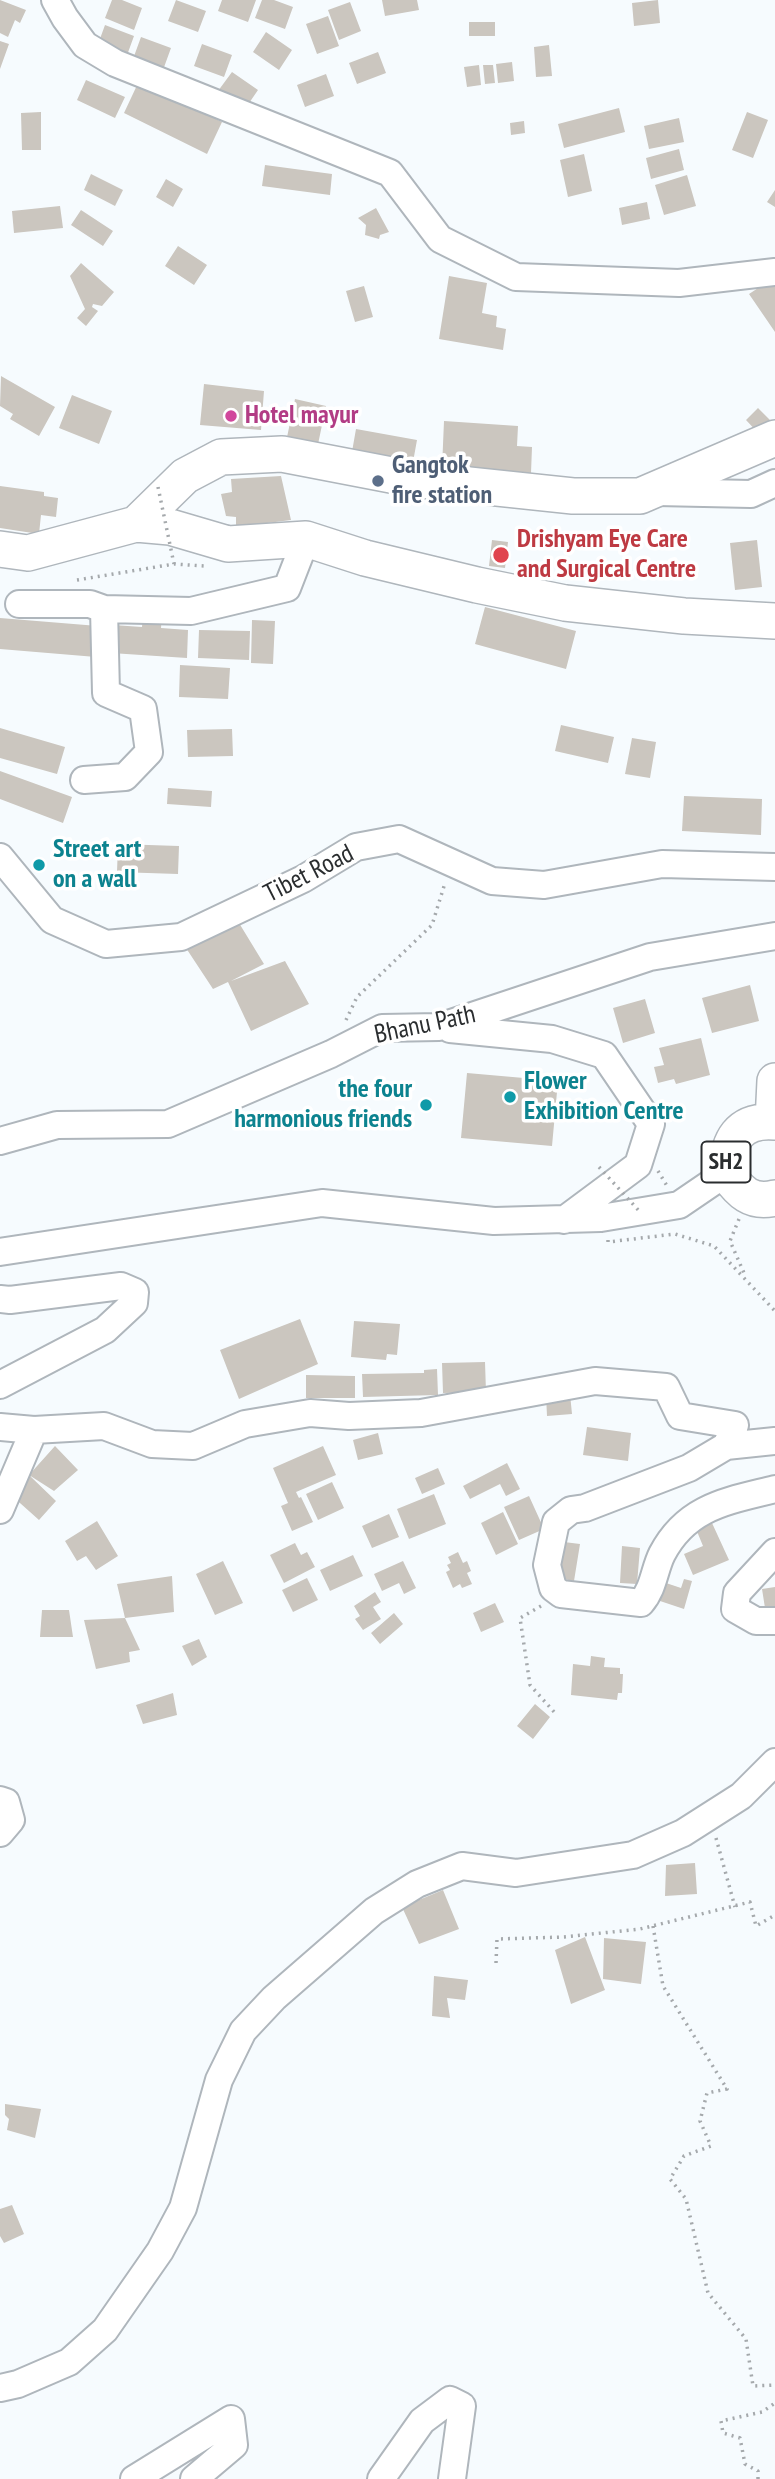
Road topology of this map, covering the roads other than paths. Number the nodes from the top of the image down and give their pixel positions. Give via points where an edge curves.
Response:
1 (55, 0) edge
2 (775, 271) edge
3 (775, 438) edge
4 (775, 483) edge
5 (649, 492) junction
6 (136, 524) junction
7 (306, 539) junction
8 (0, 550) edge
9 (19, 604) dead end
10 (104, 609) junction
11 (775, 621) edge
12 (84, 780) dead end
13 (0, 857) edge
14 (775, 867) edge
15 (775, 936) edge
16 (439, 1027) junction
17 (775, 1081) edge
18 (774, 1122) edge
19 (0, 1141) edge
20 (750, 1190) edge
21 (564, 1220) junction
22 (0, 1252) edge
23 (0, 1299) edge
24 (0, 1385) edge
25 (0, 1427) edge
26 (34, 1430) junction
27 (775, 1441) edge
28 (726, 1446) junction
29 (775, 1489) edge
30 (0, 1510) edge
31 (775, 1552) edge
32 (775, 1621) edge
33 (775, 1762) edge
34 (0, 1800) edge
35 (0, 1833) edge
36 (0, 2388) edge
37 (134, 2479) edge
38 (194, 2479) edge
39 (381, 2479) edge
40 (452, 2479) edge

1 - 2 street via 85,45 115,63 390,173 440,240 516,277 679,283
3 - 5 main road
4 - 5 street via 751,494
5 - 6 main road via 640,496 573,496 412,480 282,454 221,457 185,477
6 - 7 main road via 170,527 228,544
6 - 8 main road via 28,553
7 - 10 street via 287,588 191,611
7 - 11 main road via 477,586 565,603
9 - 10 street via 89,604
10 - 12 street via 106,693 143,709 149,752 125,777
13 - 14 street, Tibet Road via 52,920 106,944 181,937 303,879 356,847 399,839 492,881 544,885 662,864
15 - 16 street, Bhanu Path via 650,957
16 - 19 street, Bhanu Path via 382,1028 168,1124 57,1125
16 - 21 street via 552,1039 604,1055 652,1124 638,1164
17 - 18 main road, SH2
18 - 20 main road, SH2 via 755,1123 736,1133 727,1152
20 - 21 street via 641,1213
21 - 22 street via 494,1221 322,1203
23 - 24 street via 121,1286 135,1292 134,1303 105,1330
25 - 26 street
26 - 28 street via 104,1426 152,1444 193,1446 245,1424 310,1413 421,1413 595,1381 666,1387 680,1416 735,1425
26 - 30 street
27 - 28 street
28 - 29 street via 689,1468 571,1510 556,1522 547,1565 553,1588 561,1594 641,1602 649,1594 663,1553 682,1526 710,1506
31 - 32 street via 737,1592 735,1609 756,1621
33 - 36 street via 741,1796 683,1833 633,1855 516,1873 462,1866 417,1884 374,1911 243,2031 219,2080 183,2208 160,2251 105,2330 69,2361
34 - 35 street via 6,1802 11,1820
37 - 38 street via 231,2419 234,2445
39 - 40 street via 422,2421 450,2400 461,2406

